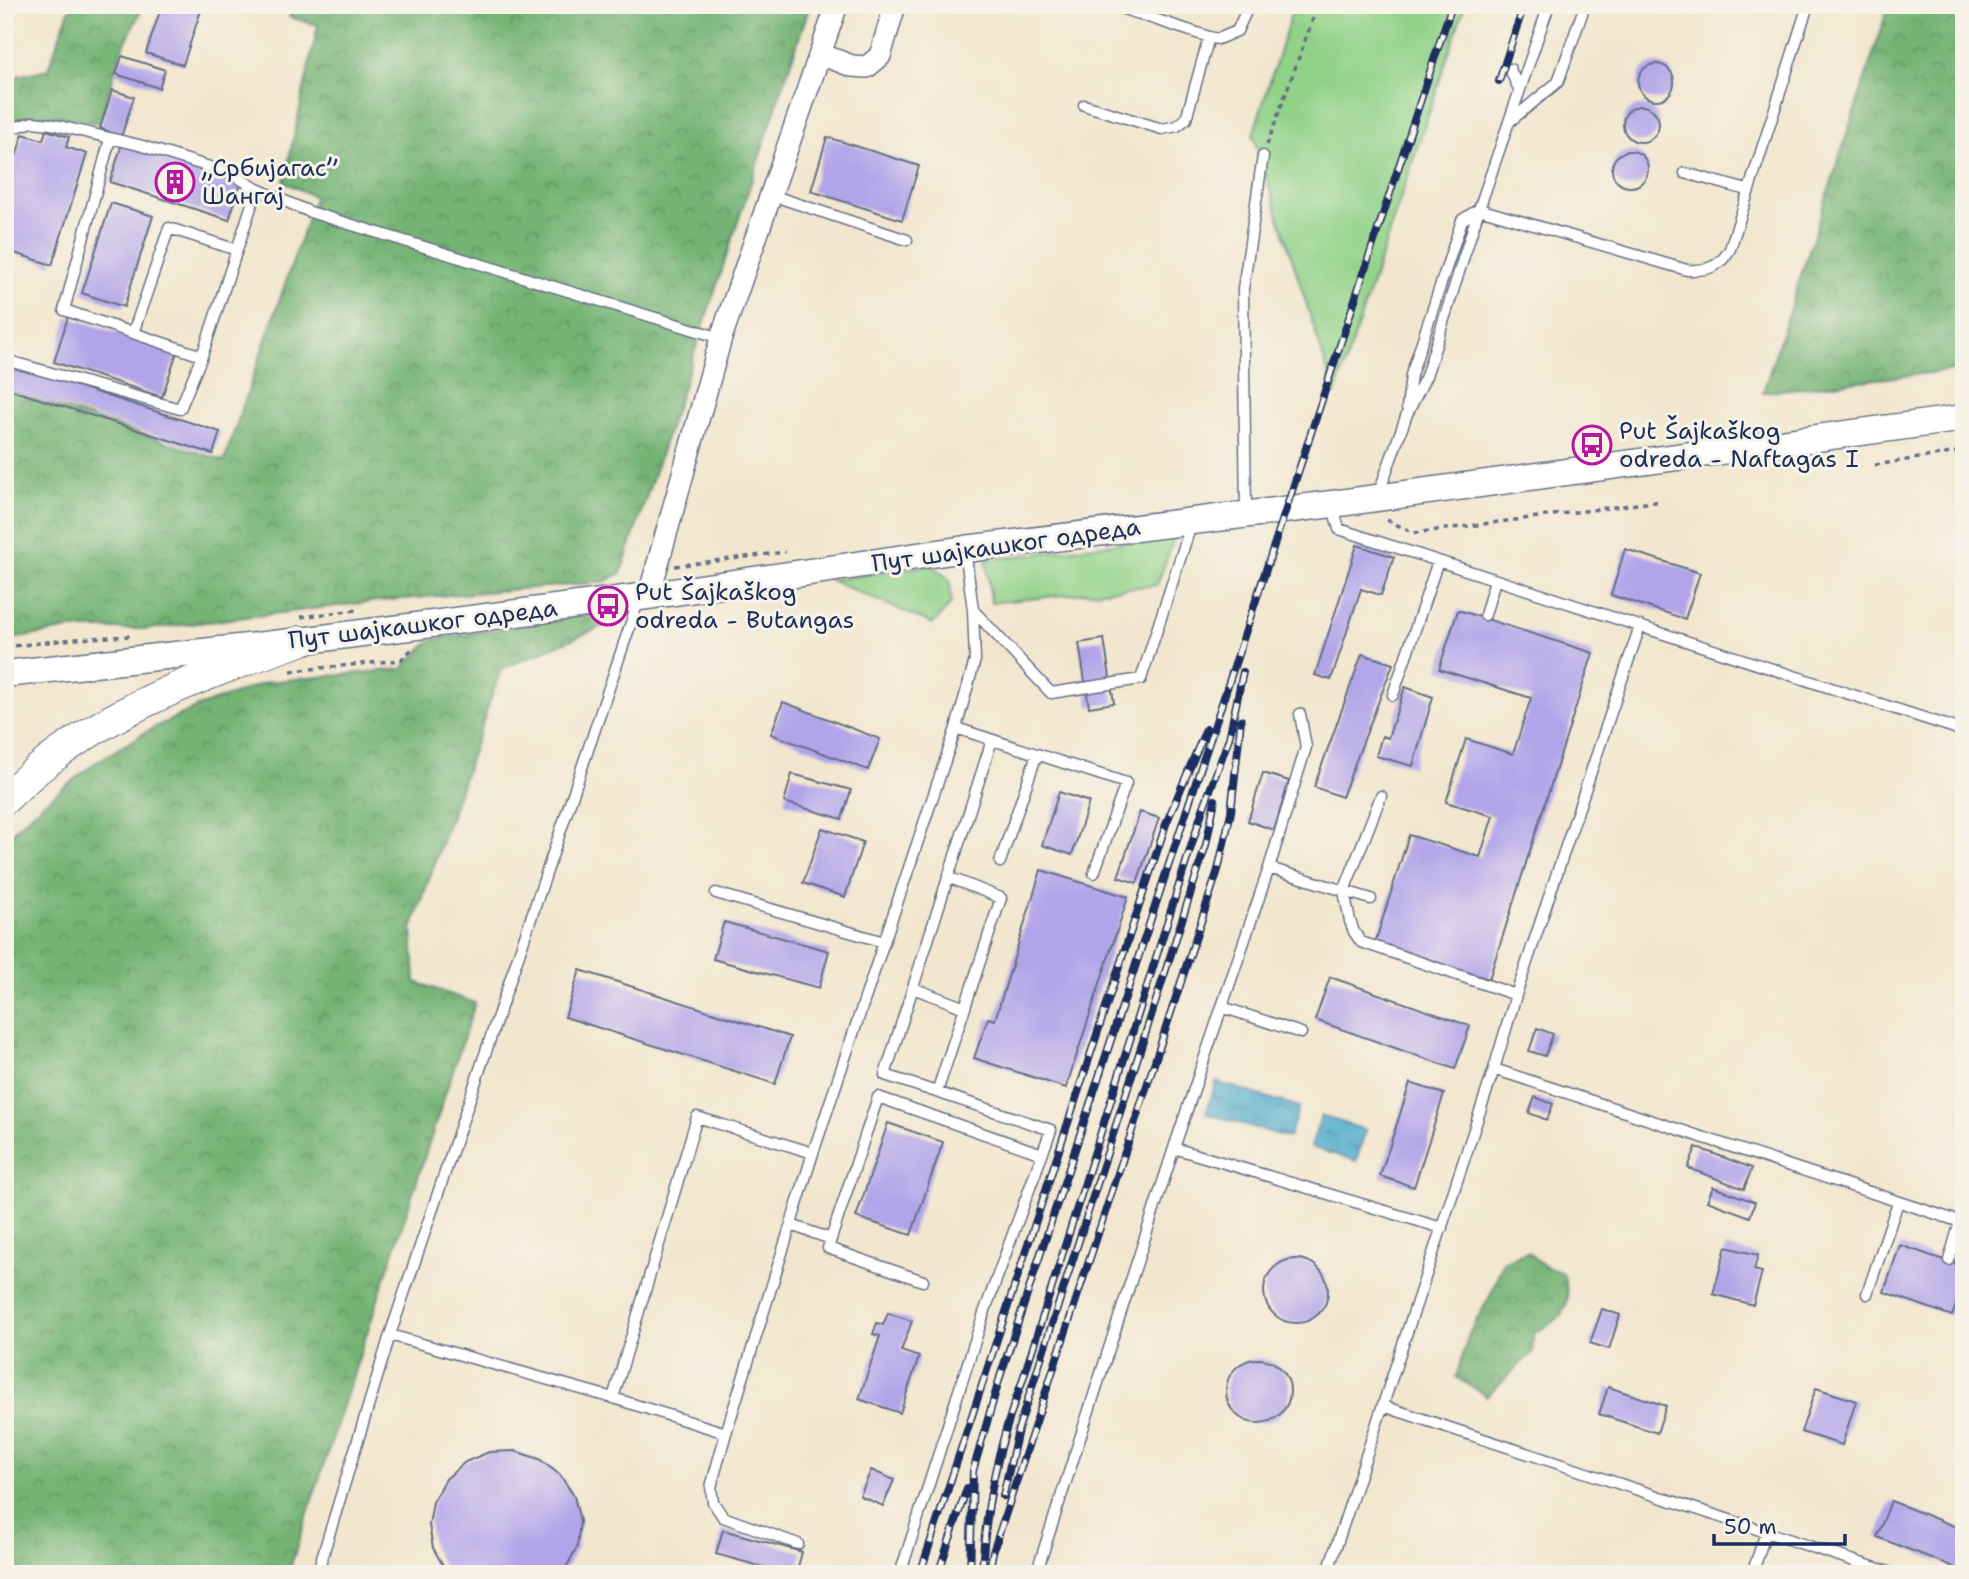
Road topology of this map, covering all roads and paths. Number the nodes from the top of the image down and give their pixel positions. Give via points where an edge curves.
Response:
1 (837, 5) edge
2 (895, 5) edge
3 (1112, 5) edge
4 (1249, 5) edge
5 (1318, 5) edge
6 (1549, 5) edge
7 (1585, 5) edge
8 (1808, 5) edge
9 (1209, 37) junction
10 (820, 54) junction
11 (1510, 69) dead end
12 (1520, 90) junction
13 (1084, 105) dead end
14 (1508, 122) junction
15 (5, 138) edge
16 (110, 139) junction
17 (1262, 156) joint
18 (1685, 173) dead end
19 (257, 189) junction
20 (1747, 190) junction
21 (771, 195) junction
22 (1479, 209) junction
23 (907, 240) dead end
24 (237, 250) junction
25 (133, 333) junction
26 (721, 338) junction
27 (202, 356) junction
28 (5, 360) edge
29 (1964, 418) edge
30 (1964, 452) edge
31 (1875, 465) dead end
32 (1661, 501) dead end
33 (1332, 504) junction
34 (1378, 507) junction
35 (1246, 514) junction
36 (1193, 520) junction
37 (965, 549) junction
38 (1437, 561) junction
39 (1496, 580) junction
40 (645, 596) junction
41 (973, 610) junction
42 (1485, 615) dead end
43 (441, 621) junction
44 (1640, 626) junction
45 (300, 640) junction
46 (290, 671) dead end
47 (5, 674) edge
48 (1393, 695) dead end
49 (1300, 714) dead end
50 (956, 728) junction
51 (1964, 730) edge
52 (992, 740) junction
53 (1037, 754) junction
54 (1381, 796) dead end
55 (5, 799) edge
56 (1000, 862) dead end
57 (1269, 867) junction
58 (1094, 873) dead end
59 (948, 877) junction
60 (1344, 891) junction
61 (716, 892) dead end
62 (1371, 899) dead end
63 (884, 942) junction
64 (913, 988) junction
65 (1516, 995) junction
66 (965, 1007) junction
67 (1222, 1007) junction
68 (1301, 1032) dead end
69 (1494, 1069) junction
70 (937, 1092) junction
71 (1174, 1148) junction
72 (813, 1153) junction
73 (1042, 1153) junction
74 (1898, 1202) junction
75 (1962, 1223) edge
76 (791, 1225) junction
77 (1442, 1228) junction
78 (831, 1238) junction
79 (1949, 1260) dead end
80 (923, 1281) dead end
81 (1867, 1294) dead end
82 (390, 1335) junction
83 (612, 1398) junction
84 (1383, 1406) junction
85 (726, 1433) junction
86 (1766, 1532) junction
87 (798, 1544) dead end
88 (317, 1574) edge
89 (900, 1574) edge
90 (1036, 1574) edge
91 (1328, 1574) edge
92 (1752, 1574) edge
93 (1894, 1574) edge

1 - 10 street
2 - 10 street via 880,56 867,67
3 - 9 lane
4 - 9 lane via 1237,31 1218,39
5 - 17 path
6 - 12 lane
7 - 14 lane via 1558,82
8 - 20 lane
9 - 13 lane via 1186,119 1177,126 1162,129
10 - 21 street
11 - 12 lane
12 - 14 lane
14 - 22 lane
15 - 16 lane via 13,128 33,122
16 - 19 lane via 232,174
16 - 25 lane via 64,310
17 - 35 lane via 1243,289
18 - 20 lane
19 - 24 lane
19 - 26 lane via 310,212
20 - 22 lane via 1724,260 1702,271
21 - 23 lane
21 - 26 street
22 - 34 lane via 1462,220 1411,375 1407,414
24 - 25 lane via 169,228
24 - 27 lane
25 - 27 lane
26 - 40 street
27 - 28 lane via 180,409
29 - 34 street, Пут шајкашког одреда
30 - 31 path
32 - 34 path via 1414,533
33 - 34 street, Пут шајкашког одреда
33 - 35 street, Пут шајкашког одреда
33 - 38 lane via 1339,529
35 - 36 street, Пут шајкашког одреда
36 - 37 street, Пут шајкашког одреда
36 - 41 lane via 1141,680 1051,693
37 - 40 street, Пут шајкашког одреда
37 - 41 lane
38 - 39 lane
38 - 48 lane
39 - 42 lane
39 - 44 lane
40 - 43 street, Пут шајкашког одреда
40 - 82 lane
41 - 50 lane via 975,660
43 - 45 street, Пут шајкашког одреда
43 - 46 path via 401,660
44 - 51 lane
44 - 65 lane
45 - 47 street, Пут шајкашког одреда
45 - 55 main road via 137,705 57,755
49 - 57 lane via 1306,747
50 - 52 lane
50 - 63 lane
52 - 53 lane
52 - 59 lane
53 - 56 lane
53 - 58 lane via 1126,783
54 - 60 lane
57 - 60 lane
57 - 67 lane
59 - 64 lane
59 - 66 lane via 1001,898
60 - 62 lane
60 - 65 lane via 1350,922 1361,942
61 - 63 lane
63 - 72 lane
64 - 66 lane
64 - 70 lane via 885,1075
65 - 69 lane
66 - 70 lane
67 - 68 lane
67 - 71 lane
69 - 74 lane
69 - 77 lane
70 - 73 lane via 1051,1130
71 - 77 lane
71 - 90 lane
72 - 76 lane
72 - 83 lane via 697,1117
73 - 78 lane via 878,1097
73 - 89 lane via 984,1313
74 - 75 lane
74 - 81 lane
75 - 79 lane
76 - 78 lane
76 - 85 lane
77 - 84 lane
78 - 80 lane via 828,1248
82 - 83 lane
82 - 88 lane
83 - 85 lane
84 - 86 lane
84 - 91 lane
85 - 87 lane via 711,1487 713,1502 723,1517
86 - 92 lane
86 - 93 lane

